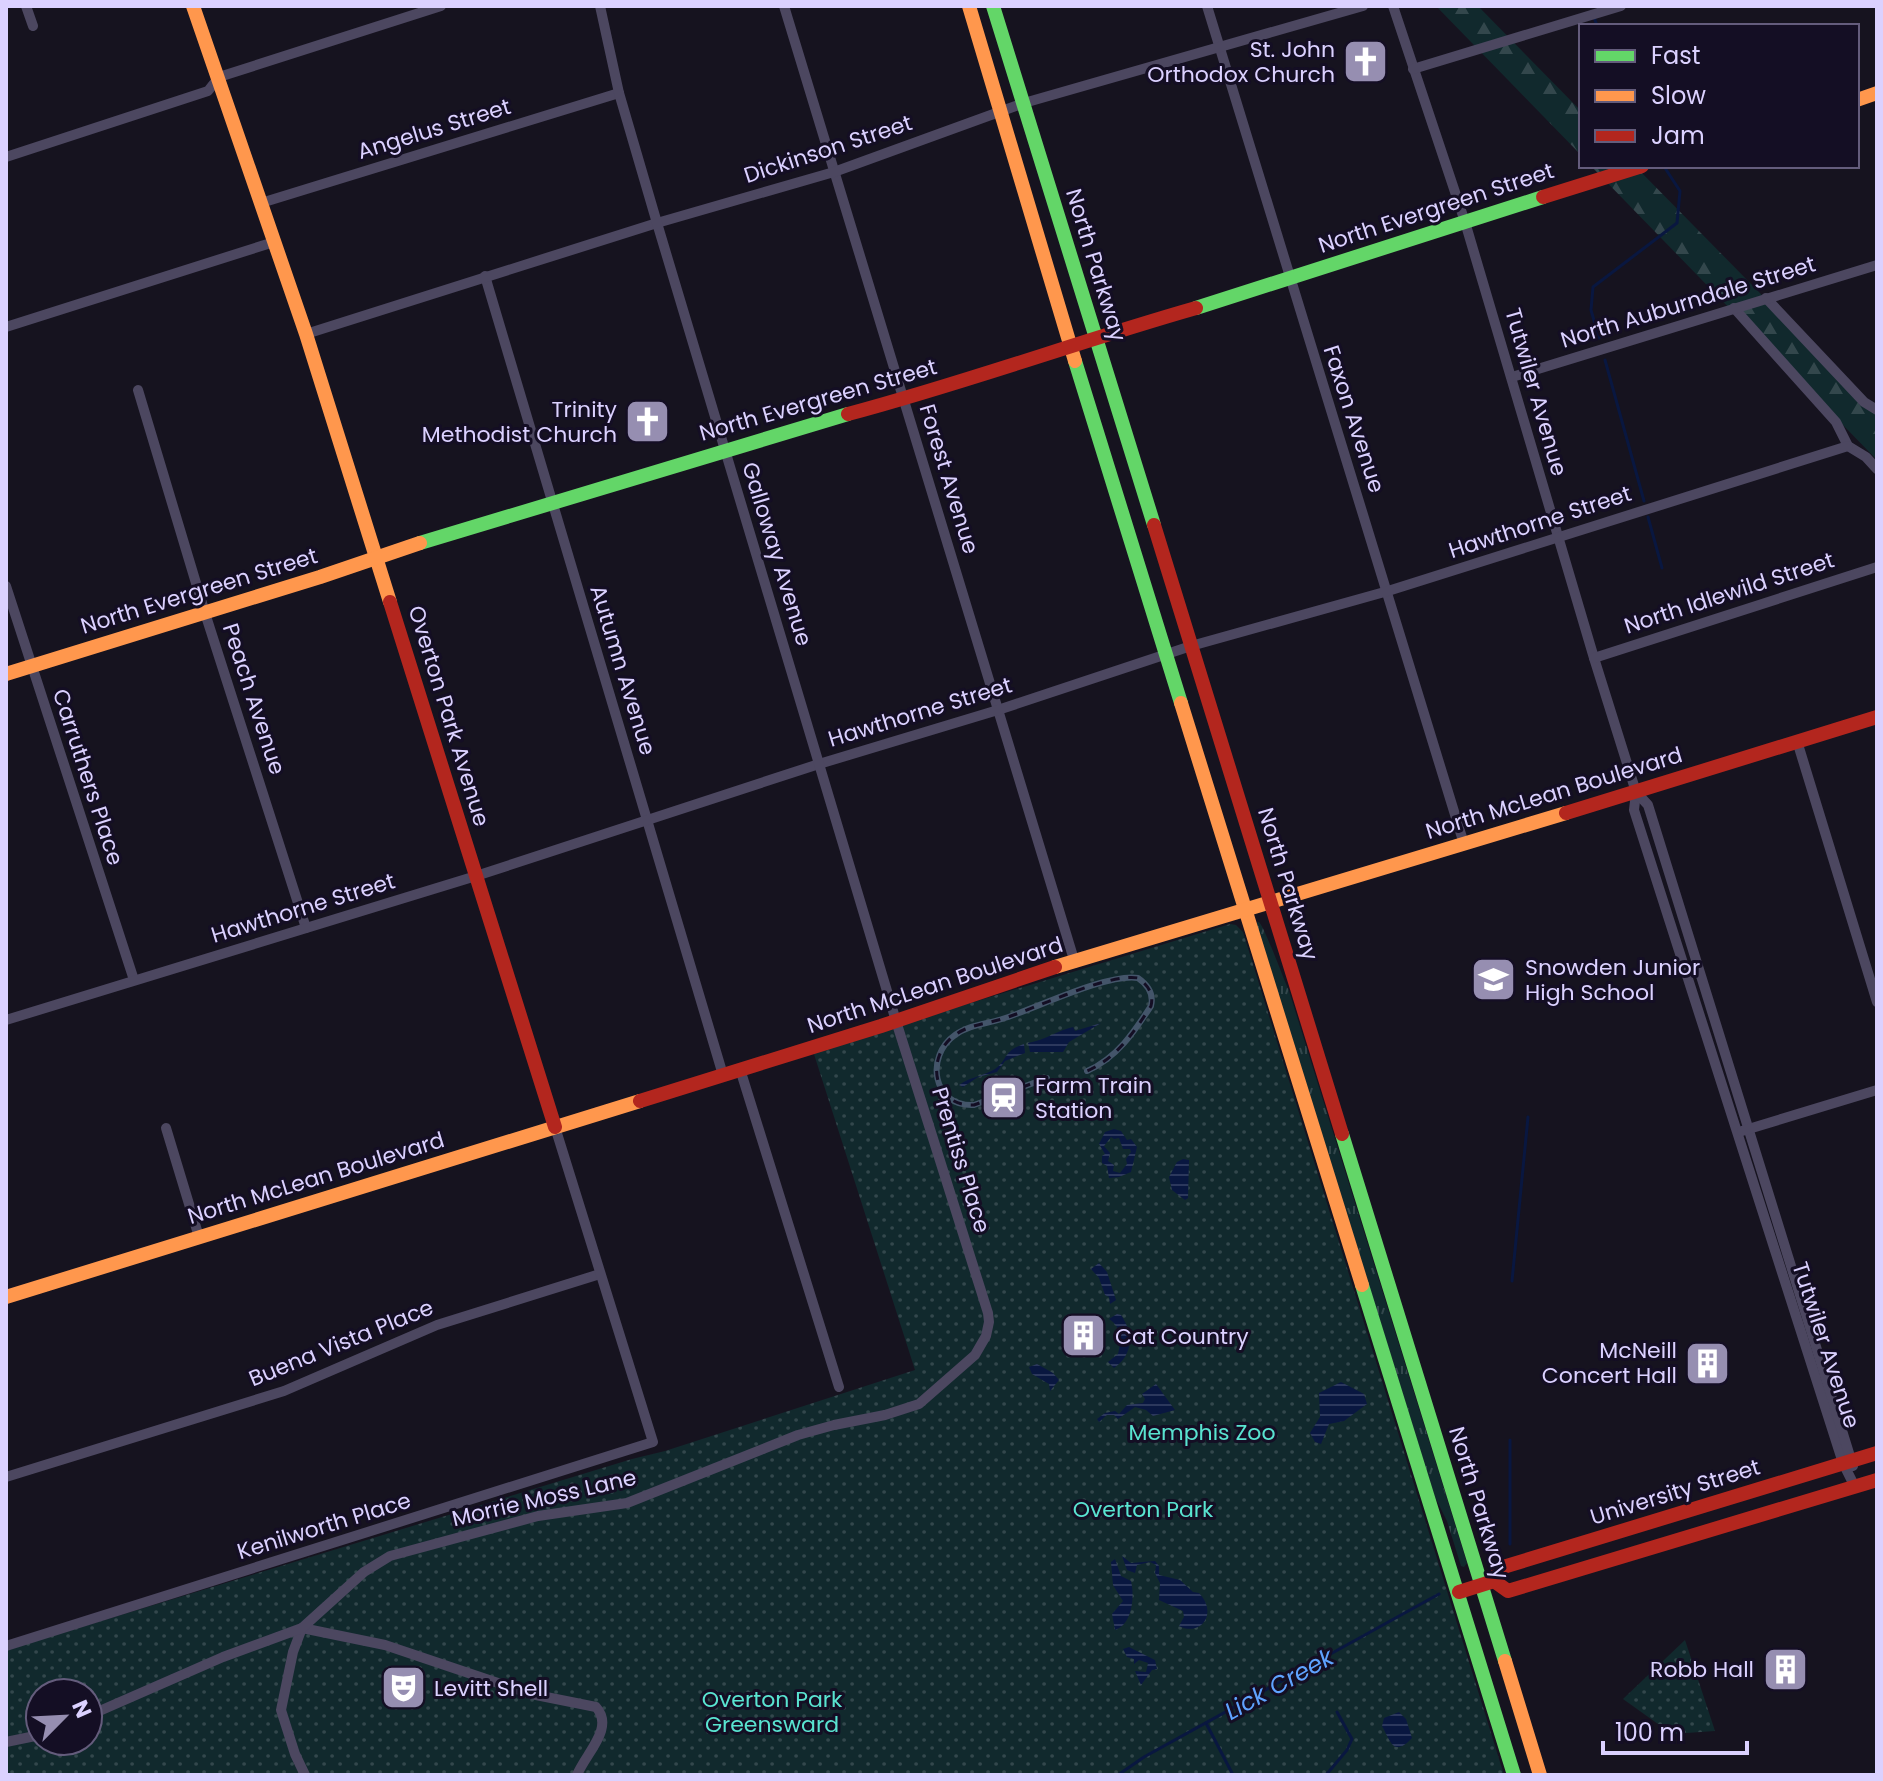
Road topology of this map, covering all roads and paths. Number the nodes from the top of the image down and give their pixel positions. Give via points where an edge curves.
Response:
1 (26, 6) edge
2 (193, 6) edge
3 (441, 6) edge
4 (600, 6) edge
5 (784, 6) edge
6 (969, 6) edge
7 (993, 6) edge
8 (1207, 6) edge
9 (1363, 6) edge
10 (1393, 6) edge
11 (1621, 6) edge
12 (33, 26) dead end
13 (1220, 48) junction
14 (1413, 69) junction
15 (219, 77) junction
16 (619, 93) junction
17 (1024, 103) junction
18 (1001, 111) junction
19 (6, 157) edge
20 (1636, 168) edge
21 (834, 172) junction
22 (261, 203) junction
23 (1465, 222) junction
24 (657, 223) junction
25 (274, 242) junction
26 (1877, 265) edge
27 (485, 276) junction
28 (1288, 278) junction
29 (1766, 298) junction
30 (1734, 308) junction
31 (6, 327) edge
32 (306, 334) junction
33 (1095, 337) junction
34 (1069, 345) junction
35 (1512, 377) junction
36 (138, 390) dead end
37 (905, 399) junction
38 (1877, 410) edge
39 (1848, 446) junction
40 (725, 450) junction
41 (1877, 469) edge
42 (551, 502) junction
43 (1558, 537) junction
44 (376, 556) junction
45 (1877, 567) edge
46 (6, 586) edge
47 (1388, 591) junction
48 (205, 613) junction
49 (1191, 646) junction
50 (1167, 655) junction
51 (1594, 658) junction
52 (31, 667) junction
53 (6, 674) edge
54 (998, 710) junction
55 (1877, 717) edge
56 (1797, 741) junction
57 (819, 764) junction
58 (1636, 792) junction
59 (649, 821) junction
60 (1464, 844) junction
61 (476, 876) junction
62 (1270, 901) junction
63 (1246, 910) junction
64 (306, 928) junction
65 (1696, 962) junction
66 (1075, 963) junction
67 (1683, 966) junction
68 (134, 980) junction
69 (1877, 1002) edge
70 (6, 1020) edge
71 (896, 1021) junction
72 (740, 1069) junction
73 (723, 1075) junction
74 (1877, 1090) edge
75 (555, 1127) junction
76 (166, 1128) dead end
77 (1748, 1129) junction
78 (1736, 1133) junction
79 (1774, 1213) junction
80 (1763, 1216) junction
81 (199, 1237) junction
82 (600, 1274) junction
83 (1794, 1294) junction
84 (6, 1297) edge
85 (988, 1313) joint
86 (839, 1387) dead end
87 (653, 1442) joint
88 (1877, 1453) edge
89 (1848, 1461) junction
90 (6, 1477) edge
91 (1877, 1480) edge
92 (1855, 1487) junction
93 (1685, 1513) junction
94 (1664, 1519) junction
95 (1692, 1536) junction
96 (1670, 1542) junction
97 (1487, 1583) junction
98 (1459, 1592) junction
99 (302, 1628) junction
100 (6, 1646) edge
101 (104, 1709) edge
102 (305, 1775) edge
103 (577, 1775) edge
104 (1514, 1775) edge
105 (1540, 1775) edge

1 - 12 street
2 - 15 main road, Overton Park Avenue
3 - 15 street
4 - 16 street, Galloway Avenue
5 - 21 street, Forest Avenue
6 - 18 main road, North Parkway
7 - 17 main road, North Parkway
8 - 13 street, Faxon Avenue
9 - 13 street, Dickinson Street
10 - 14 street, Tutwiler Avenue
11 - 14 street
13 - 17 street, Dickinson Street
13 - 28 street, Faxon Avenue
14 - 23 street, Tutwiler Avenue
15 - 19 street via 208,91
15 - 22 main road, Overton Park Avenue
16 - 22 street, Angelus Street
16 - 24 street, Galloway Avenue
17 - 18 street, Dickinson Street
17 - 33 main road, North Parkway
18 - 21 street, Dickinson Street
18 - 34 main road, North Parkway
20 - 23 main road, North Evergreen Street
21 - 24 street, Dickinson Street
21 - 37 street, Forest Avenue
22 - 25 main road, Overton Park Avenue
23 - 28 main road, North Evergreen Street
23 - 35 street, Tutwiler Avenue
24 - 27 street, Dickinson Street
24 - 40 street, Galloway Avenue
25 - 31 street
25 - 32 main road, Overton Park Avenue
26 - 29 street, North Auburndale Street
27 - 32 street, Dickinson Street
27 - 42 street, Autumn Avenue
28 - 33 main road, North Evergreen Street
28 - 47 street, Faxon Avenue
29 - 30 street, North Auburndale Street
29 - 38 street
30 - 35 street, North Auburndale Street
30 - 39 street via 1836,422
32 - 44 main road, Overton Park Avenue
33 - 34 main road, North Evergreen Street
33 - 49 main road, North Parkway
34 - 37 main road, North Evergreen Street
34 - 50 main road, North Parkway
35 - 43 street, Tutwiler Avenue
36 - 48 street, Peach Avenue
37 - 40 main road, North Evergreen Street
37 - 54 street, Forest Avenue
39 - 41 street
39 - 43 street, Hawthorne Street
40 - 42 main road, North Evergreen Street
40 - 57 street, Galloway Avenue
42 - 44 main road, North Evergreen Street
42 - 59 street, Autumn Avenue
43 - 47 street, Hawthorne Street
43 - 51 street, Tutwiler Avenue
44 - 48 main road, North Evergreen Street
44 - 61 main road, Overton Park Avenue
45 - 51 street, North Idlewild Street
46 - 52 street, Carruthers Place
47 - 49 street, Hawthorne Street
47 - 60 street, Faxon Avenue
48 - 52 main road, North Evergreen Street
48 - 64 street, Peach Avenue
49 - 50 street, Hawthorne Street
49 - 62 main road, North Parkway
50 - 54 street, Hawthorne Street
50 - 63 main road, North Parkway
51 - 58 street, Tutwiler Avenue
52 - 53 main road, North Evergreen Street
52 - 68 street, Carruthers Place
54 - 57 street, Hawthorne Street
54 - 66 street, Forest Avenue
55 - 56 main road, North McLean Boulevard
56 - 58 main road, North McLean Boulevard
56 - 69 street
57 - 59 street, Hawthorne Street
57 - 71 street, Galloway Avenue
58 - 60 main road, North McLean Boulevard
58 - 65 street, Tutwiler Avenue via 1648,805
58 - 67 street, Tutwiler Avenue via 1634,810
59 - 61 street, Hawthorne Street
59 - 73 street, Autumn Avenue
60 - 62 main road, North McLean Boulevard
61 - 64 street, Hawthorne Street
61 - 75 main road, Overton Park Avenue
62 - 63 main road, North McLean Boulevard
62 - 97 main road, North Parkway
63 - 66 main road, North McLean Boulevard
63 - 98 main road, North Parkway
64 - 68 street, Hawthorne Street
65 - 67 street
65 - 77 street, Tutwiler Avenue
66 - 71 main road, North McLean Boulevard
67 - 78 street, Tutwiler Avenue
68 - 70 street, Hawthorne Street
71 - 72 main road, North McLean Boulevard
71 - 85 street, Prentiss Place
72 - 73 main road, North McLean Boulevard
72 - 86 street
73 - 75 main road, North McLean Boulevard
74 - 77 street
75 - 81 main road, North McLean Boulevard
75 - 82 street, Overton Park Avenue
76 - 81 street
77 - 78 street
77 - 79 street, Tutwiler Avenue
78 - 80 street, Tutwiler Avenue
79 - 80 street
79 - 83 street, Tutwiler Avenue
80 - 83 street, Tutwiler Avenue
81 - 84 main road, North McLean Boulevard
82 - 87 street, Overton Park Avenue
82 - 90 street, Buena Vista Place via 437,1325 284,1391
83 - 89 street, Tutwiler Avenue
85 - 99 street, Morrie Moss Lane via 986,1336 975,1355 919,1404 806,1433 627,1503 538,1516 390,1556 364,1572
87 - 100 street, Kenilworth Place
88 - 89 main road, University Street
89 - 92 street, Tutwiler Avenue
89 - 93 main road, University Street
91 - 92 main road, University Street
92 - 95 main road, University Street
93 - 94 main road, University Street
93 - 95 main road
94 - 96 main road
94 - 97 main road, University Street via 1500,1568
95 - 96 main road, University Street
96 - 97 main road, University Street via 1508,1591
97 - 98 main road, University Street
97 - 105 main road, North Parkway
98 - 104 main road, North Parkway
99 - 101 street, Morrie Moss Lane
99 - 102 street via 281,1710
99 - 103 street via 385,1645 531,1694 596,1707 603,1730

